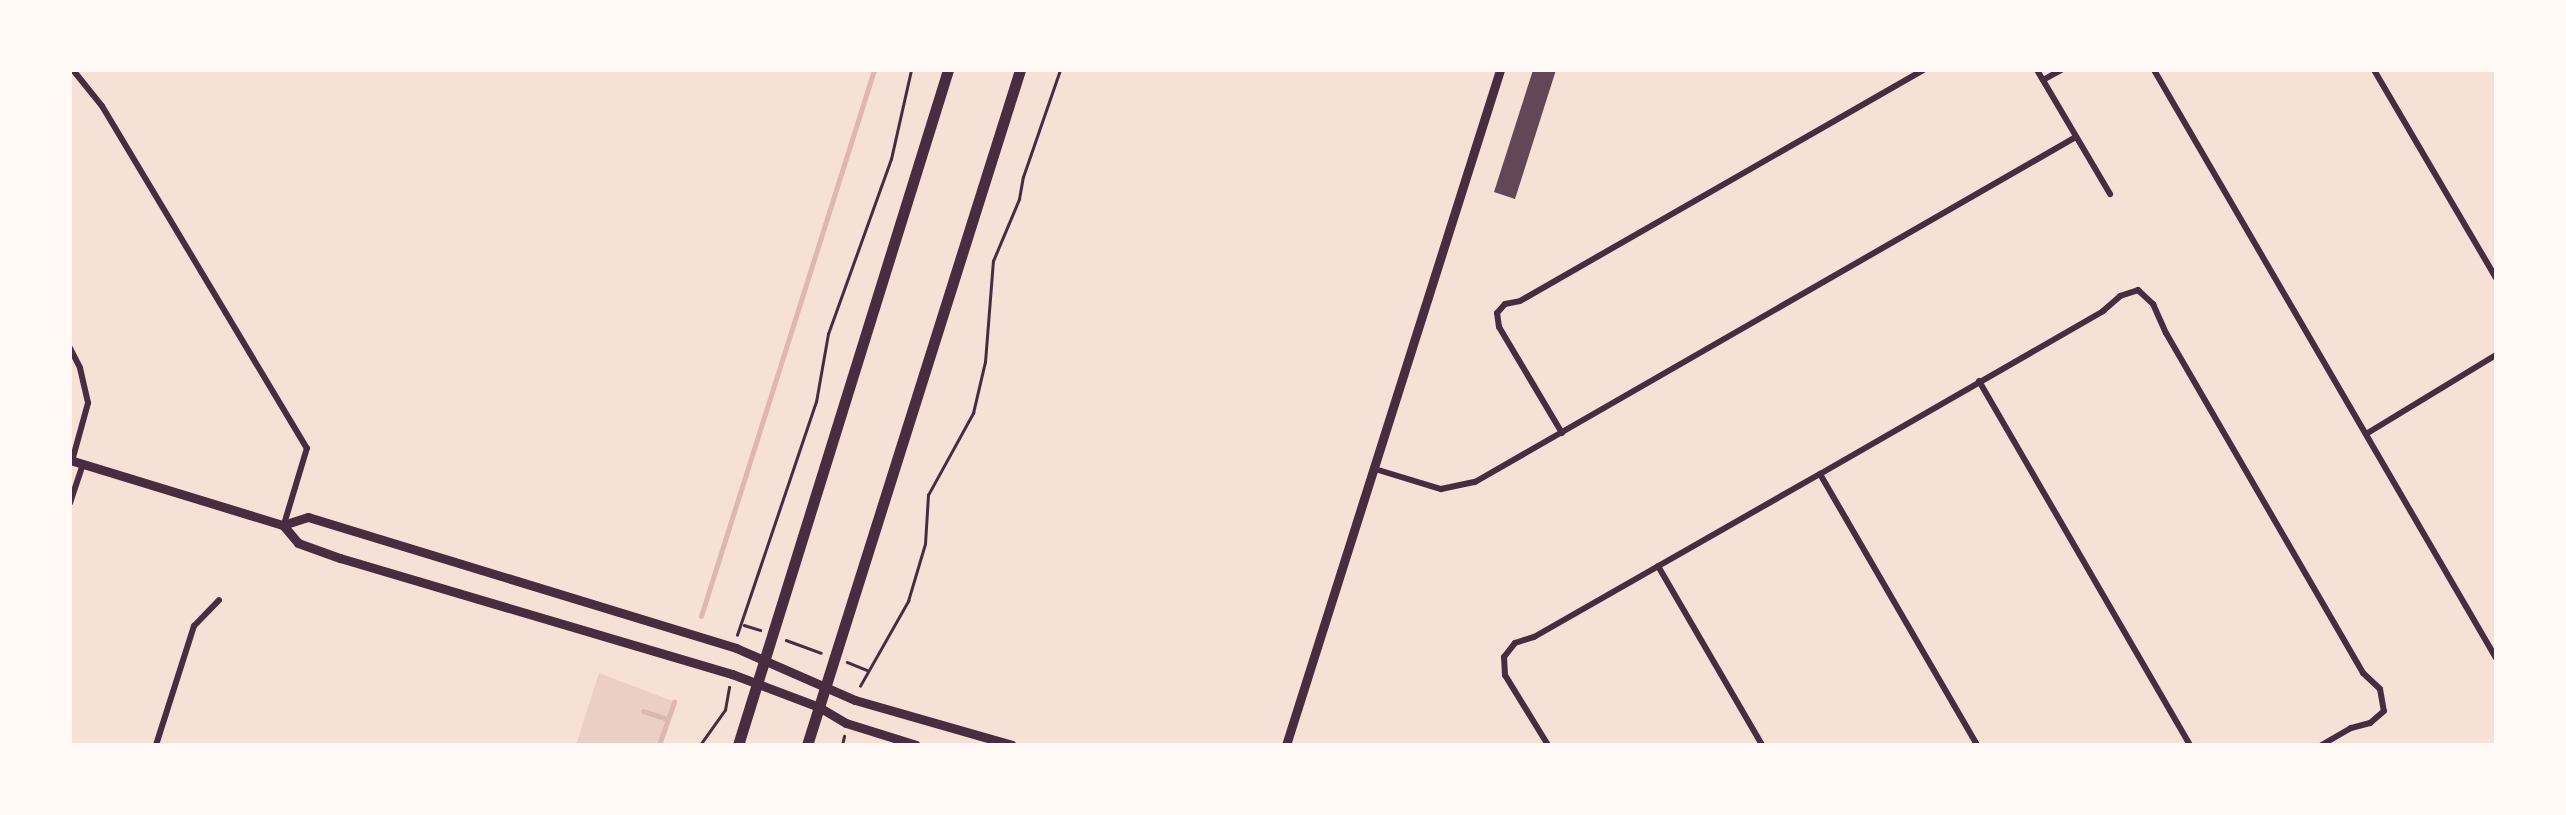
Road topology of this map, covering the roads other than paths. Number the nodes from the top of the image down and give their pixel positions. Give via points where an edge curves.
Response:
1 (73, 70) edge
2 (948, 70) edge
3 (1020, 70) edge
4 (1500, 70) edge
5 (1923, 70) edge
6 (2037, 70) edge
7 (2061, 70) edge
8 (2154, 70) edge
9 (2374, 70) edge
10 (2043, 80) junction
11 (2076, 137) junction
12 (2110, 194) dead end
13 (2496, 278) edge
14 (70, 348) edge
15 (2496, 355) edge
16 (1979, 382) junction
17 (1562, 433) junction
18 (2366, 434) junction
19 (75, 462) edge
20 (1375, 469) junction
21 (1820, 474) junction
22 (70, 503) edge
23 (284, 525) junction
24 (1658, 566) junction
25 (219, 600) dead end
26 (765, 658) junction
27 (2496, 658) edge
28 (758, 683) junction
29 (826, 686) junction
30 (819, 707) junction
31 (156, 745) edge
32 (738, 745) edge
33 (807, 745) edge
34 (916, 745) edge
35 (1012, 745) edge
36 (1286, 745) edge
37 (1548, 745) edge
38 (1762, 745) edge
39 (1978, 745) edge
40 (2190, 745) edge
41 (2320, 745) edge

1 - 23 street via 102,106 307,448
2 - 26 main road
3 - 29 main road
4 - 20 street
5 - 17 street via 1497,312 1499,327
6 - 10 street
7 - 10 street
8 - 18 street
9 - 13 street
10 - 11 street
11 - 12 street
11 - 17 street
14 - 19 street via 88,403
15 - 18 street
16 - 21 street
16 - 40 street
16 - 41 street via 2120,296 2138,290 2154,304 2363,673 2380,690 2384,711
17 - 20 street via 1459,488 1424,486
18 - 27 street
19 - 22 street
19 - 23 street
20 - 36 street
21 - 24 street
21 - 39 street
23 - 26 street via 308,517
23 - 28 street via 298,543 340,558
24 - 37 street via 1515,643 1504,657 1506,675
24 - 38 street
25 - 31 street via 194,626
26 - 28 main road
26 - 29 street
28 - 30 street
28 - 32 main road
29 - 30 main road
29 - 35 street
30 - 33 main road
30 - 34 street via 846,723

